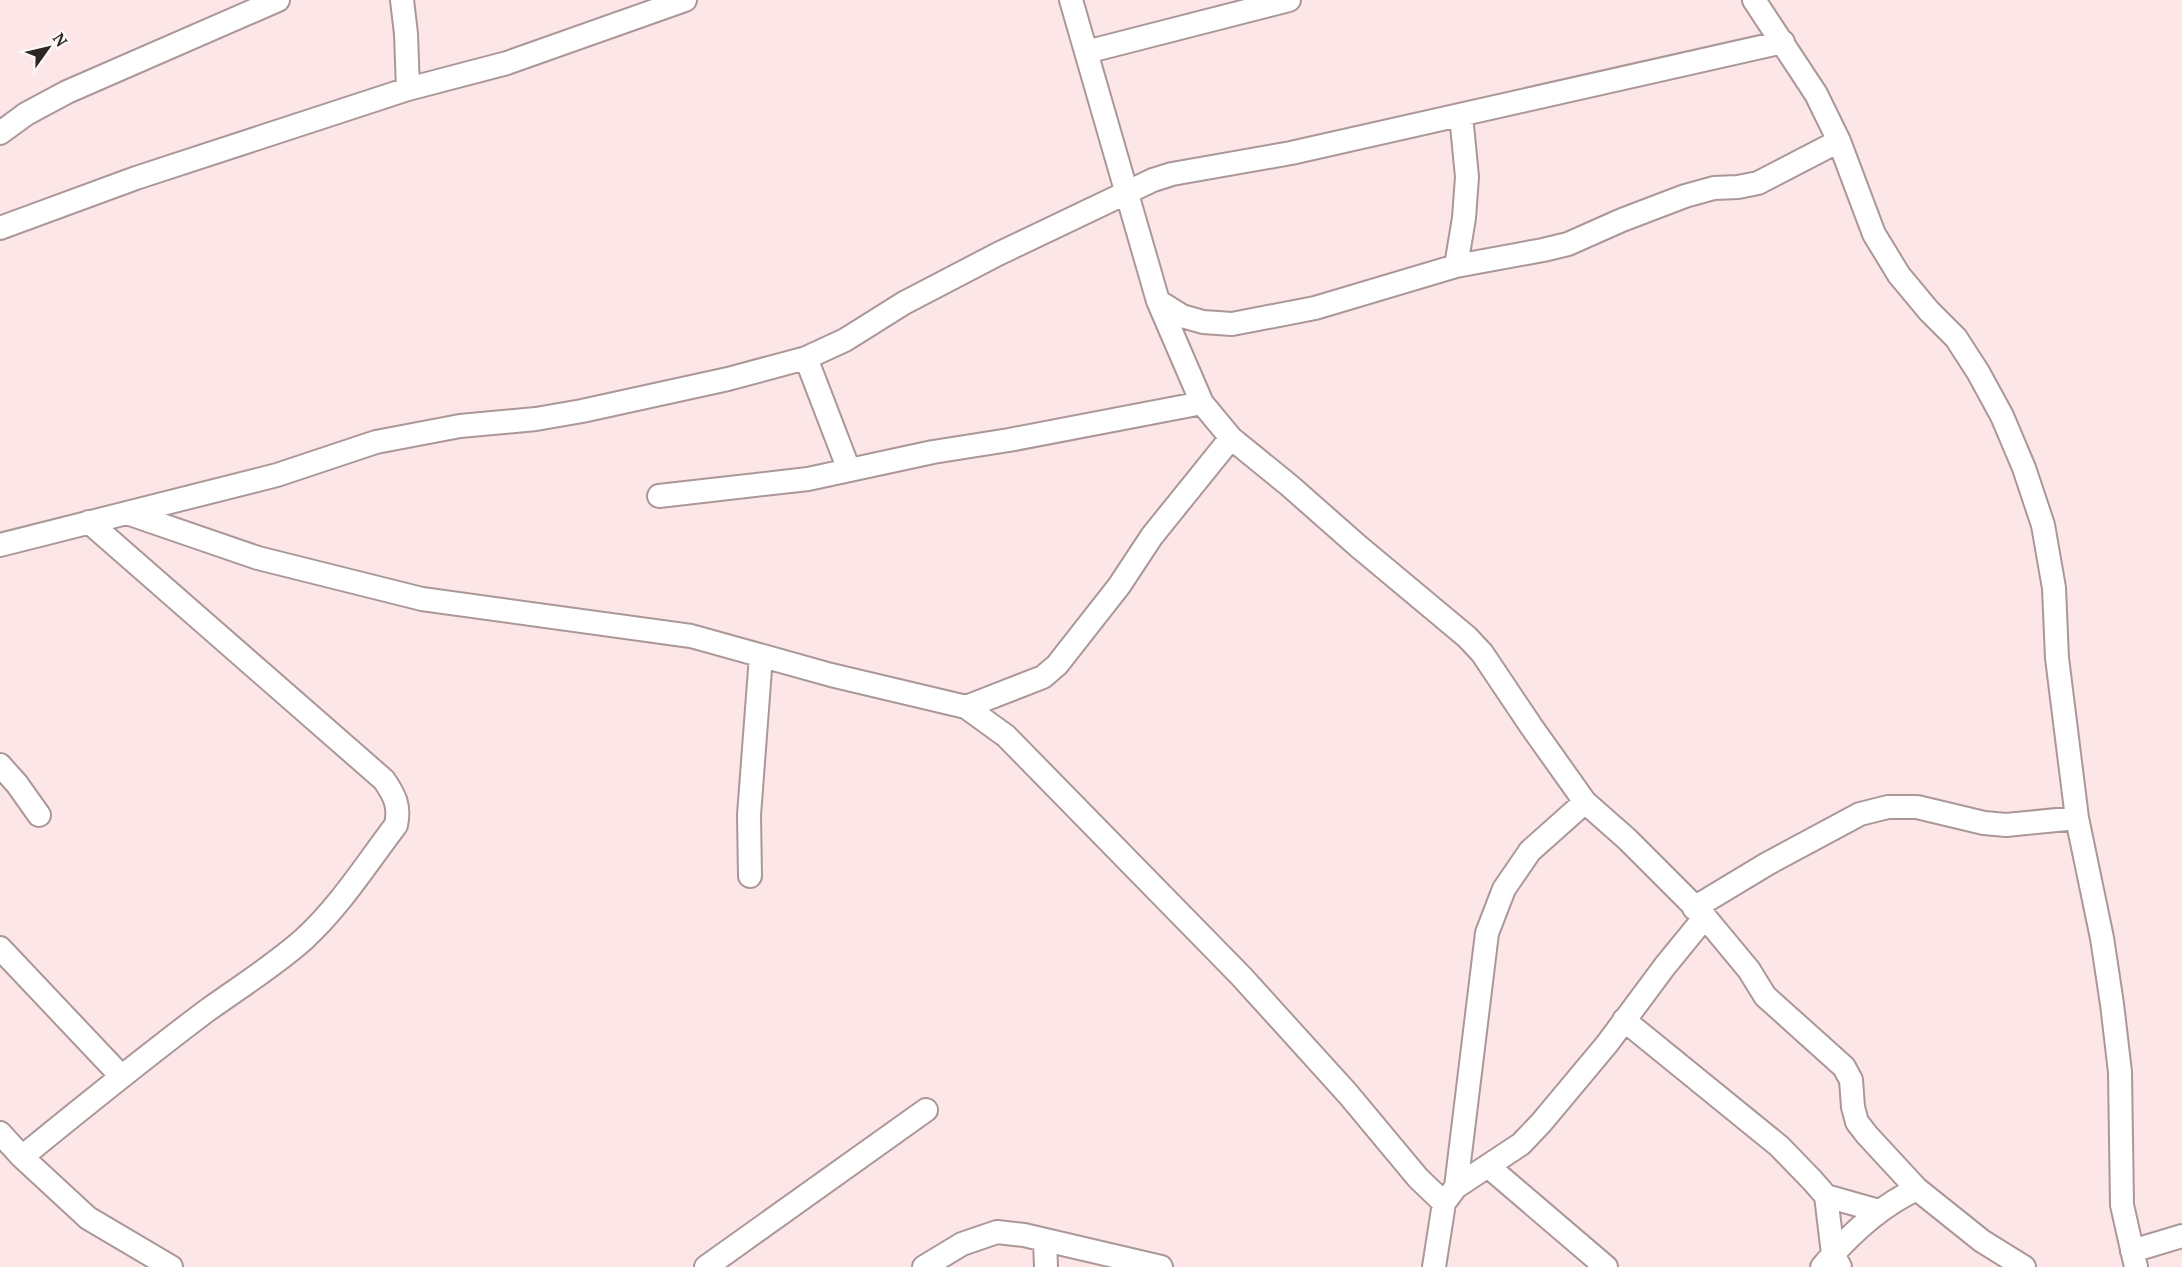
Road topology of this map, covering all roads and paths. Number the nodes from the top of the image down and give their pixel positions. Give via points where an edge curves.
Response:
1 (278, 0) edge
2 (402, 0) edge
3 (685, 0) edge
4 (1071, 0) edge
5 (1289, 0) edge
6 (1754, 0) edge
7 (1783, 42) junction
8 (1086, 52) junction
9 (408, 89) junction
10 (1461, 115) junction
11 (0, 133) edge
12 (1839, 141) junction
13 (1125, 193) junction
14 (0, 228) edge
15 (1456, 266) junction
16 (1158, 301) junction
17 (806, 358) junction
18 (1202, 403) junction
19 (1231, 438) junction
20 (849, 470) junction
21 (659, 496) dead end
22 (128, 513) junction
23 (89, 522) junction
24 (0, 545) edge
25 (761, 656) junction
26 (966, 707) junction
27 (0, 765) edge
28 (1585, 802) junction
29 (39, 815) dead end
30 (2077, 818) junction
31 (750, 876) dead end
32 (1700, 913) junction
33 (0, 948) edge
34 (1624, 1020) junction
35 (121, 1076) junction
36 (926, 1110) dead end
37 (0, 1133) edge
38 (22, 1157) junction
39 (1489, 1167) junction
40 (1917, 1189) junction
41 (1450, 1195) junction
42 (1826, 1196) junction
43 (1879, 1212) junction
44 (2182, 1236) edge
45 (1045, 1241) junction
46 (2134, 1259) edge
47 (1832, 1263) edge
48 (167, 1266) edge
49 (708, 1266) edge
50 (924, 1267) edge
51 (1046, 1267) edge
52 (1161, 1267) edge
53 (1434, 1267) edge
54 (1606, 1267) edge
55 (2024, 1267) edge

1 - 11 street via 67,92
2 - 9 street
3 - 9 street via 507,63
4 - 8 street
5 - 8 street
6 - 7 street
7 - 10 street
7 - 12 street via 1816,94
8 - 13 street
9 - 14 street via 136,178
10 - 13 street via 1291,153 1172,174
10 - 15 street via 1467,177
12 - 15 street via 1758,183 1685,196 1568,244
12 - 30 street via 1874,234 1899,275 1956,338 1978,372 2024,468 2043,525 2054,588 2057,658
13 - 16 street
13 - 17 street via 925,292 845,340
15 - 16 street via 1316,308 1232,324 1182,316
16 - 18 street
17 - 20 street
17 - 22 street via 582,411 460,426 376,442 277,475
18 - 19 street
18 - 20 street
19 - 26 street via 1152,536 1119,586 1057,665 1043,677
19 - 28 street via 1467,637
20 - 21 street via 808,479
22 - 23 street
22 - 25 street via 258,558 422,599 691,636
23 - 24 street
23 - 35 street via 384,780 399,811 396,825 346,892 305,938
25 - 26 street
25 - 31 street via 749,815
26 - 41 street via 1006,736 1241,976 1418,1178
27 - 29 street
28 - 32 street
28 - 41 street via 1530,850 1504,889 1487,933
30 - 32 street via 2006,825 1917,807 1888,807 1860,814 1785,854
30 - 46 street via 2112,1004 2120,1072 2122,1205
32 - 34 street
32 - 40 street via 1766,996 1844,1067 1851,1080 1857,1122
33 - 35 street
34 - 39 street via 1541,1123 1521,1144
34 - 42 street via 1779,1146
35 - 38 street
36 - 49 street
37 - 38 street
38 - 48 street via 88,1218
39 - 41 street
39 - 54 street
40 - 43 street
40 - 55 street
41 - 53 street
42 - 43 street
42 - 47 street
43 - 47 street
44 - 46 street
45 - 50 street via 997,1232 962,1244
45 - 51 street
45 - 52 street

